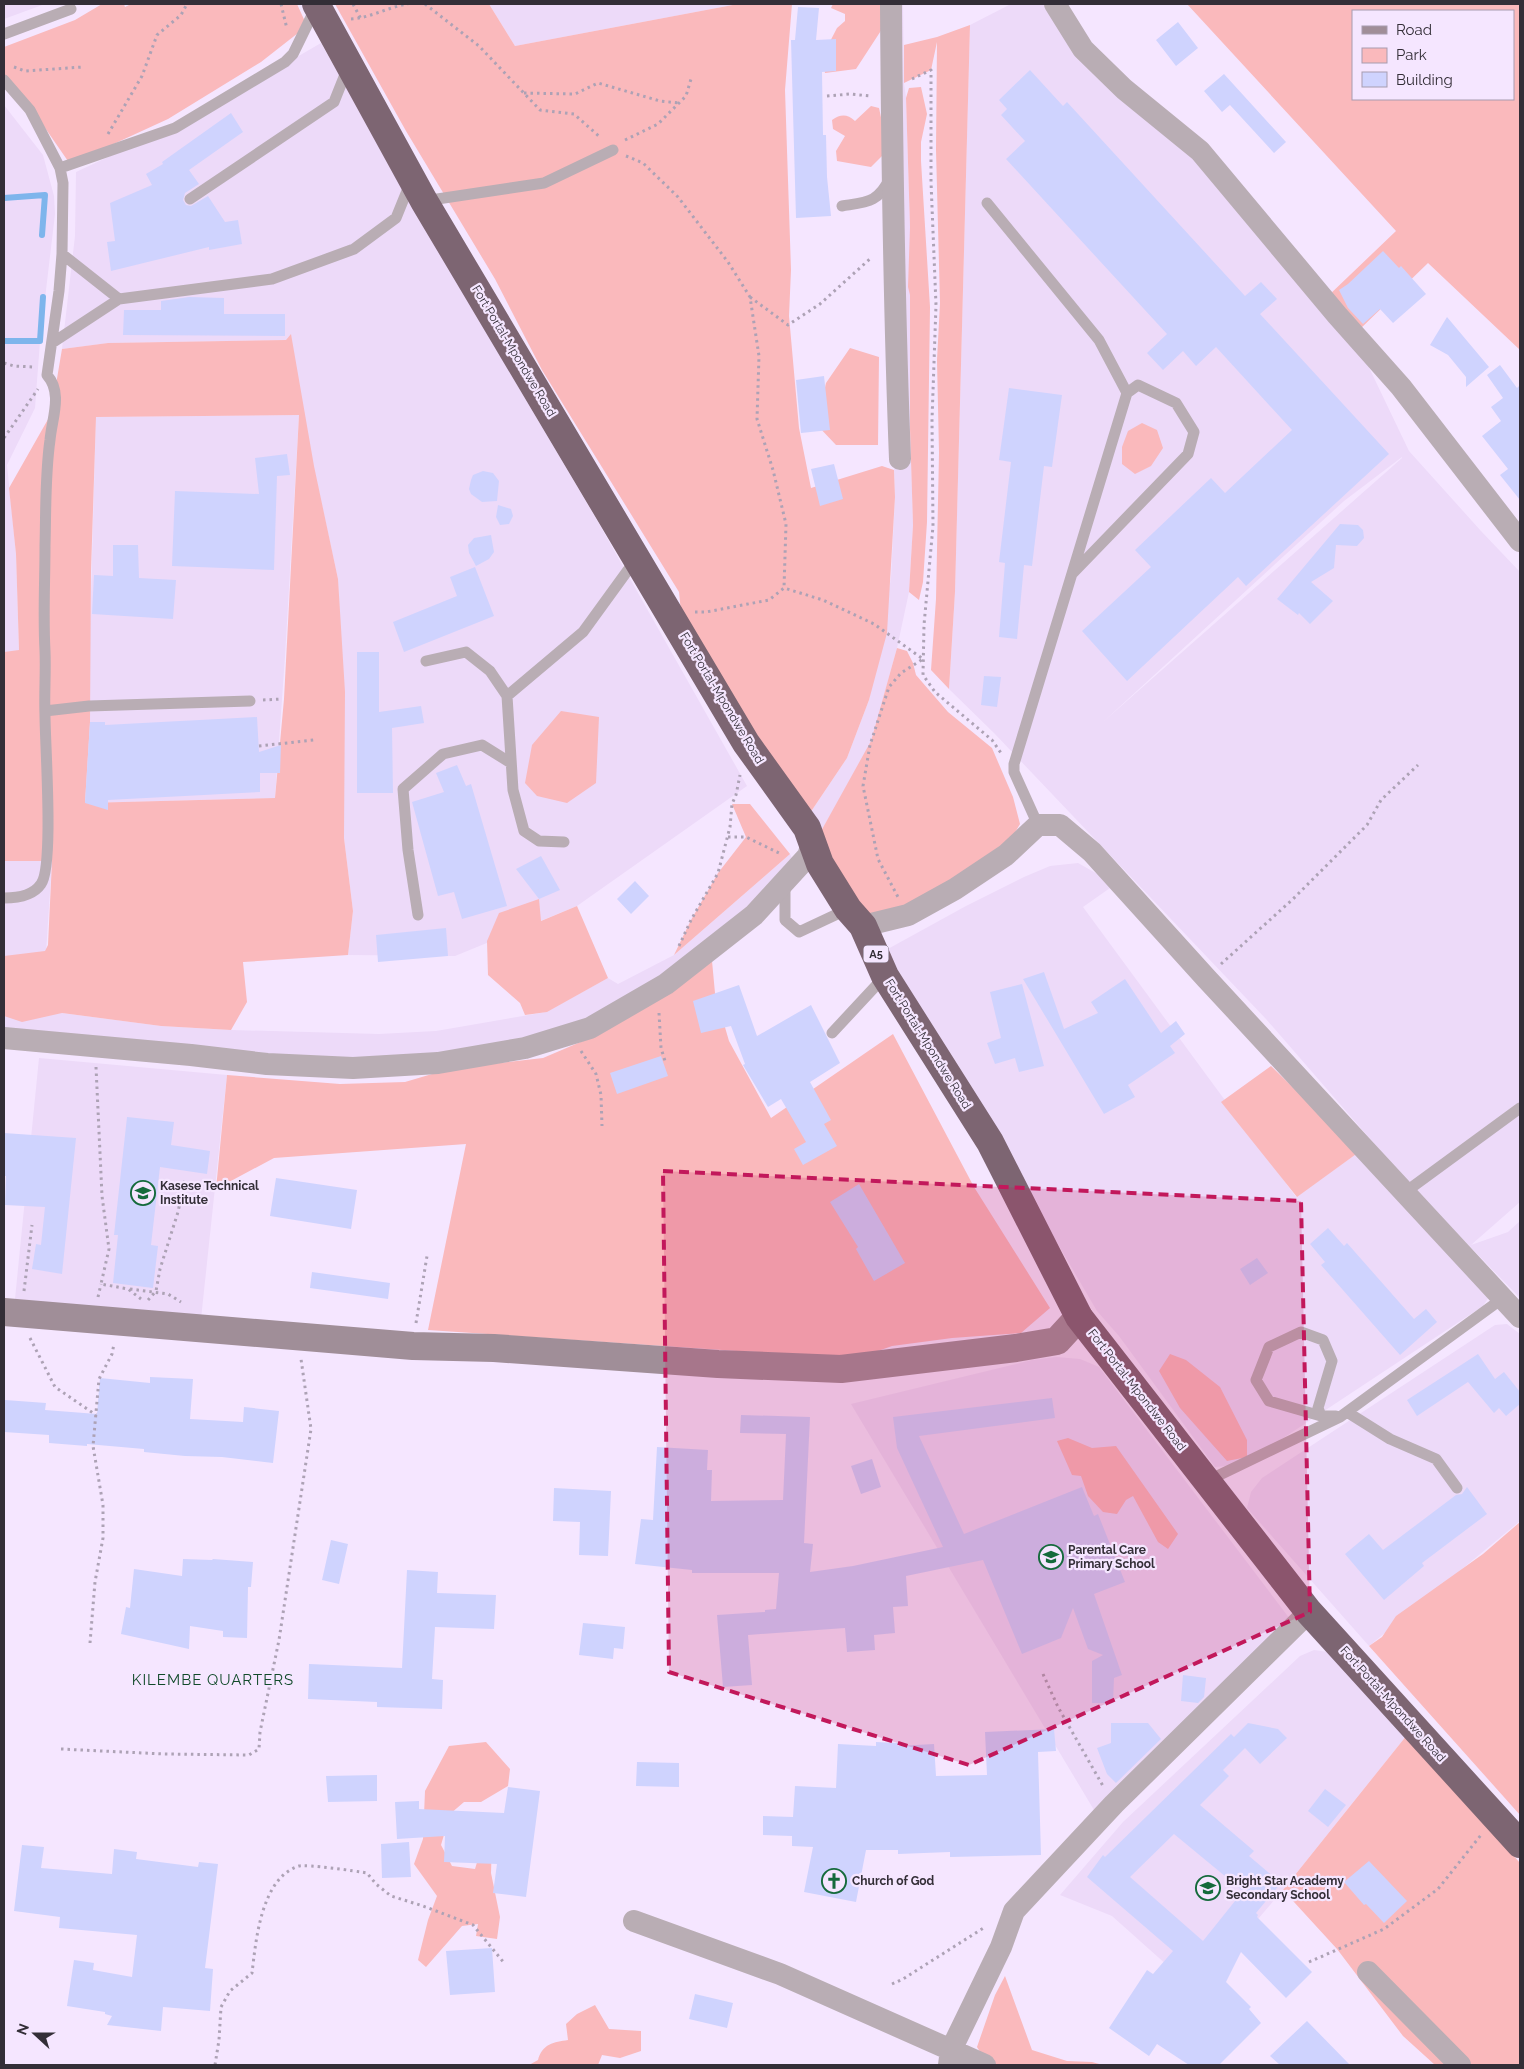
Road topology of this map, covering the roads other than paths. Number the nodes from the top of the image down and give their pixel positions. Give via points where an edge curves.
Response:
1 (891, 4) edge
2 (1055, 4) edge
3 (71, 9) dead end
4 (320, 10) edge
5 (4, 34) edge
6 (350, 63) junction
7 (4, 80) edge
8 (613, 150) road end
9 (60, 168) junction
10 (894, 169) junction
11 (418, 190) junction
12 (190, 199) dead end
13 (986, 203) dead end
14 (842, 206) dead end
15 (62, 254) junction
16 (119, 299) junction
17 (52, 343) junction
18 (1127, 392) junction
19 (900, 459) dead end
20 (1520, 541) edge
21 (636, 559) junction
22 (1072, 574) junction
23 (426, 660) dead end
24 (507, 696) junction
25 (250, 701) dead end
26 (44, 711) junction
27 (511, 763) junction
28 (1038, 825) junction
29 (564, 842) dead end
30 (810, 848) junction
31 (785, 882) junction
32 (4, 898) edge
33 (418, 915) dead end
34 (856, 917) junction
35 (885, 976) junction
36 (832, 1033) dead end
37 (4, 1038) edge
38 (1520, 1108) edge
39 (1404, 1193) junction
40 (1514, 1307) edge
41 (12, 1313) edge
42 (1079, 1317) junction
43 (1344, 1414) junction
44 (1320, 1416) junction
45 (1207, 1481) junction
46 (1457, 1488) dead end
47 (1309, 1612) junction
48 (1520, 1844) edge
49 (634, 1921) dead end
50 (1368, 1972) dead end
51 (950, 2057) edge
52 (985, 2065) edge
53 (1460, 2065) edge

1 - 10 street
2 - 20 street via 1082,49 1124,89 1200,151 1401,387
3 - 5 lane
4 - 6 highway, Fort Portal-Mpondwe Road / A5
4 - 9 lane via 285,62 176,128
6 - 11 highway, Fort Portal-Mpondwe Road / A5
6 - 12 lane via 334,102
7 - 9 lane via 30,110
8 - 11 lane via 544,183
9 - 15 lane via 63,183
10 - 14 lane via 887,184 872,201
10 - 19 street
11 - 16 lane via 396,218 354,248 272,280
11 - 21 highway, Fort Portal-Mpondwe Road / A5
13 - 18 lane via 1099,340
15 - 16 lane
15 - 17 lane
16 - 17 lane
17 - 26 lane via 48,372 54,382 56,402 46,485
18 - 22 lane
18 - 22 lane via 1138,385 1176,403 1194,432 1188,454
21 - 24 lane via 583,632
21 - 30 highway, Fort Portal-Mpondwe Road / A5 via 746,743 807,828
22 - 28 lane via 1014,764 1014,772
23 - 24 lane via 466,652 490,671
24 - 27 lane
25 - 26 lane via 89,706
26 - 32 lane via 48,835 45,875 42,883 30,894
27 - 29 lane via 512,790 524,831 540,840
27 - 33 lane via 482,745 443,754 403,789
28 - 34 street via 1006,856 908,915
28 - 39 street via 1060,824 1080,840
30 - 31 street
30 - 34 highway, Fort Portal-Mpondwe Road / A5
31 - 34 lane via 785,920 799,932
31 - 37 street via 754,914 666,984 590,1028 525,1048 438,1063 353,1068 266,1064
34 - 35 highway, Fort Portal-Mpondwe Road / A5
35 - 36 lane
35 - 42 highway, Fort Portal-Mpondwe Road / A5 via 990,1142
38 - 39 lane
39 - 40 street
40 - 43 lane
41 - 42 street via 413,1346 841,1369 1057,1341
42 - 45 highway, Fort Portal-Mpondwe Road / A5
43 - 44 lane
43 - 45 lane
43 - 46 lane via 1390,1440 1436,1459
44 - 44 lane via 1269,1401 1256,1380 1269,1347 1301,1332 1323,1340 1332,1361 1318,1408
45 - 47 highway, Fort Portal-Mpondwe Road / A5
47 - 48 highway, Fort Portal-Mpondwe Road / A5
47 - 51 street via 1114,1804 1014,1911 1001,1947
49 - 51 street via 780,1974
50 - 53 street
51 - 52 street

